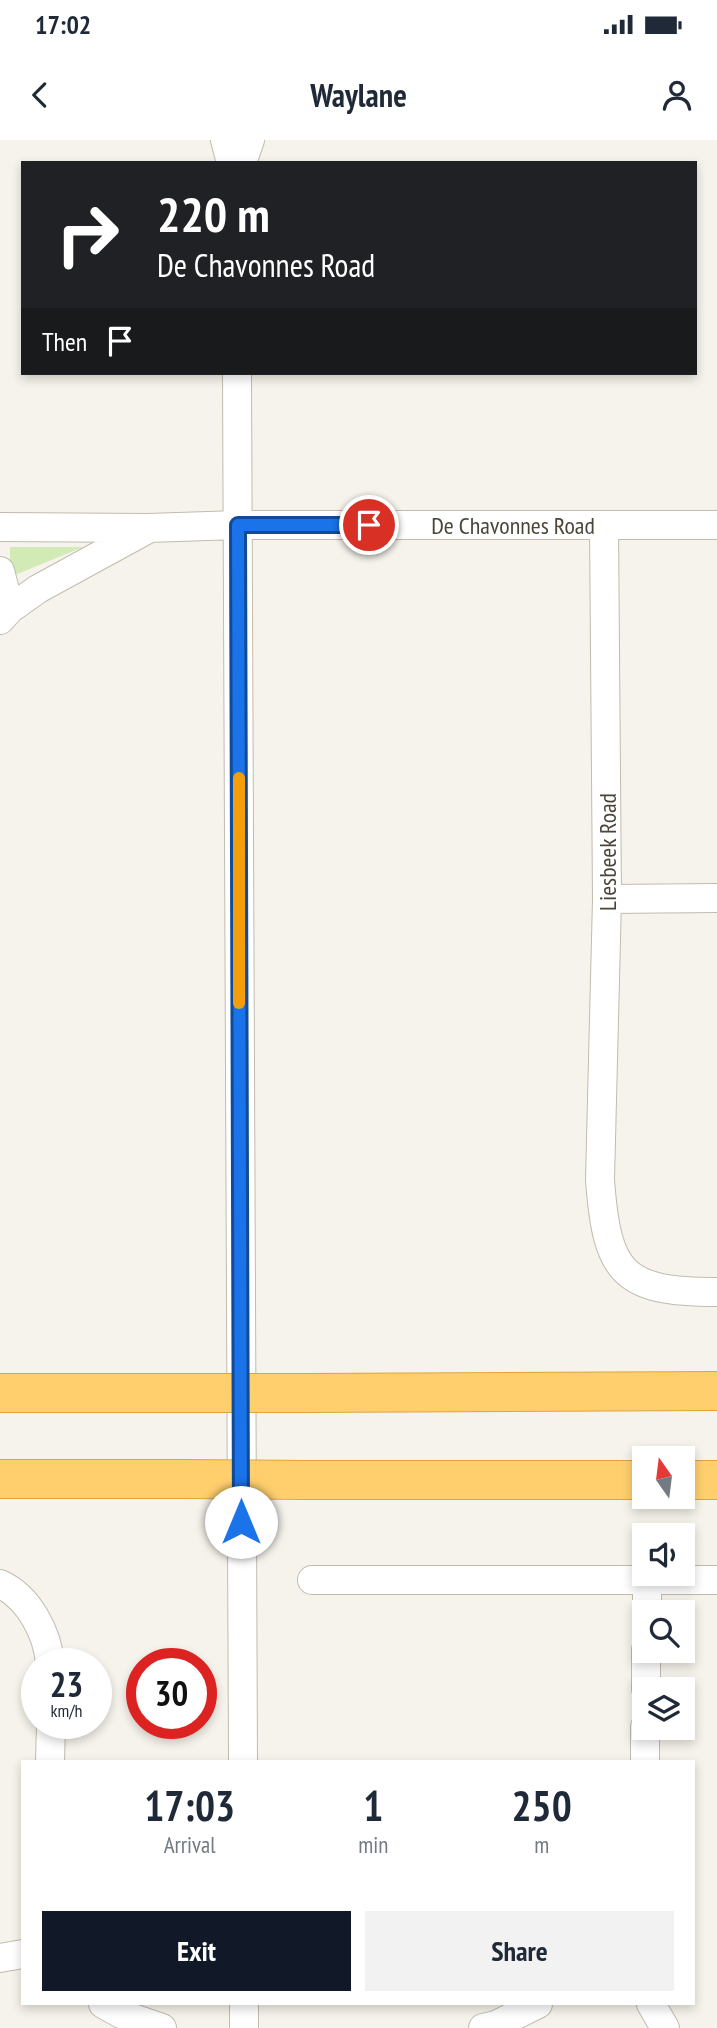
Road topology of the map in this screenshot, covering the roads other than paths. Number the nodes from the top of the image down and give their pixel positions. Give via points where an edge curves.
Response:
1 (225, 140) edge
2 (250, 140) edge
3 (230, 161) edge
4 (243, 161) edge
5 (237, 375) edge
6 (604, 524) junction
7 (238, 525) junction
8 (717, 525) edge
9 (0, 527) edge
10 (148, 528) junction
11 (0, 570) edge
12 (5, 615) edge
13 (717, 898) edge
14 (607, 899) junction
15 (717, 1292) edge
16 (717, 1391) edge
17 (0, 1393) edge
18 (0, 1479) edge
19 (632, 1480) edge
20 (695, 1480) edge
21 (717, 1480) edge
22 (312, 1580) dead end
23 (632, 1580) edge
24 (695, 1580) edge
25 (717, 1580) edge
26 (0, 1584) edge
27 (47, 1648) edge
28 (51, 1739) edge
29 (645, 1740) edge
30 (50, 1760) edge
31 (243, 1760) edge
32 (645, 1760) edge
33 (21, 1954) edge
34 (0, 1958) edge
35 (105, 2005) edge
36 (244, 2005) edge
37 (536, 2005) edge
38 (652, 2005) edge
39 (162, 2028) edge
40 (244, 2028) edge
41 (482, 2028) edge
42 (665, 2028) edge

1 - 3 street
2 - 4 street
5 - 7 street
6 - 7 street, De Chavonnes Road
6 - 8 street, De Chavonnes Road
6 - 14 street, Liesbeek Road
7 - 10 street, De Chavonnes Road
7 - 31 street
9 - 10 street
10 - 12 street, De Chavonnes Road via 38,589
11 - 12 street
13 - 14 street
14 - 15 street, Liesbeek Road via 600,1180 603,1221 611,1249 633,1279 656,1288
16 - 17 highway, bridge
18 - 19 highway, bridge
20 - 21 highway
22 - 23 street
24 - 25 street
26 - 27 street via 32,1614
28 - 30 street
29 - 32 street
33 - 34 street
35 - 39 street
36 - 40 street
37 - 41 street
38 - 42 street

